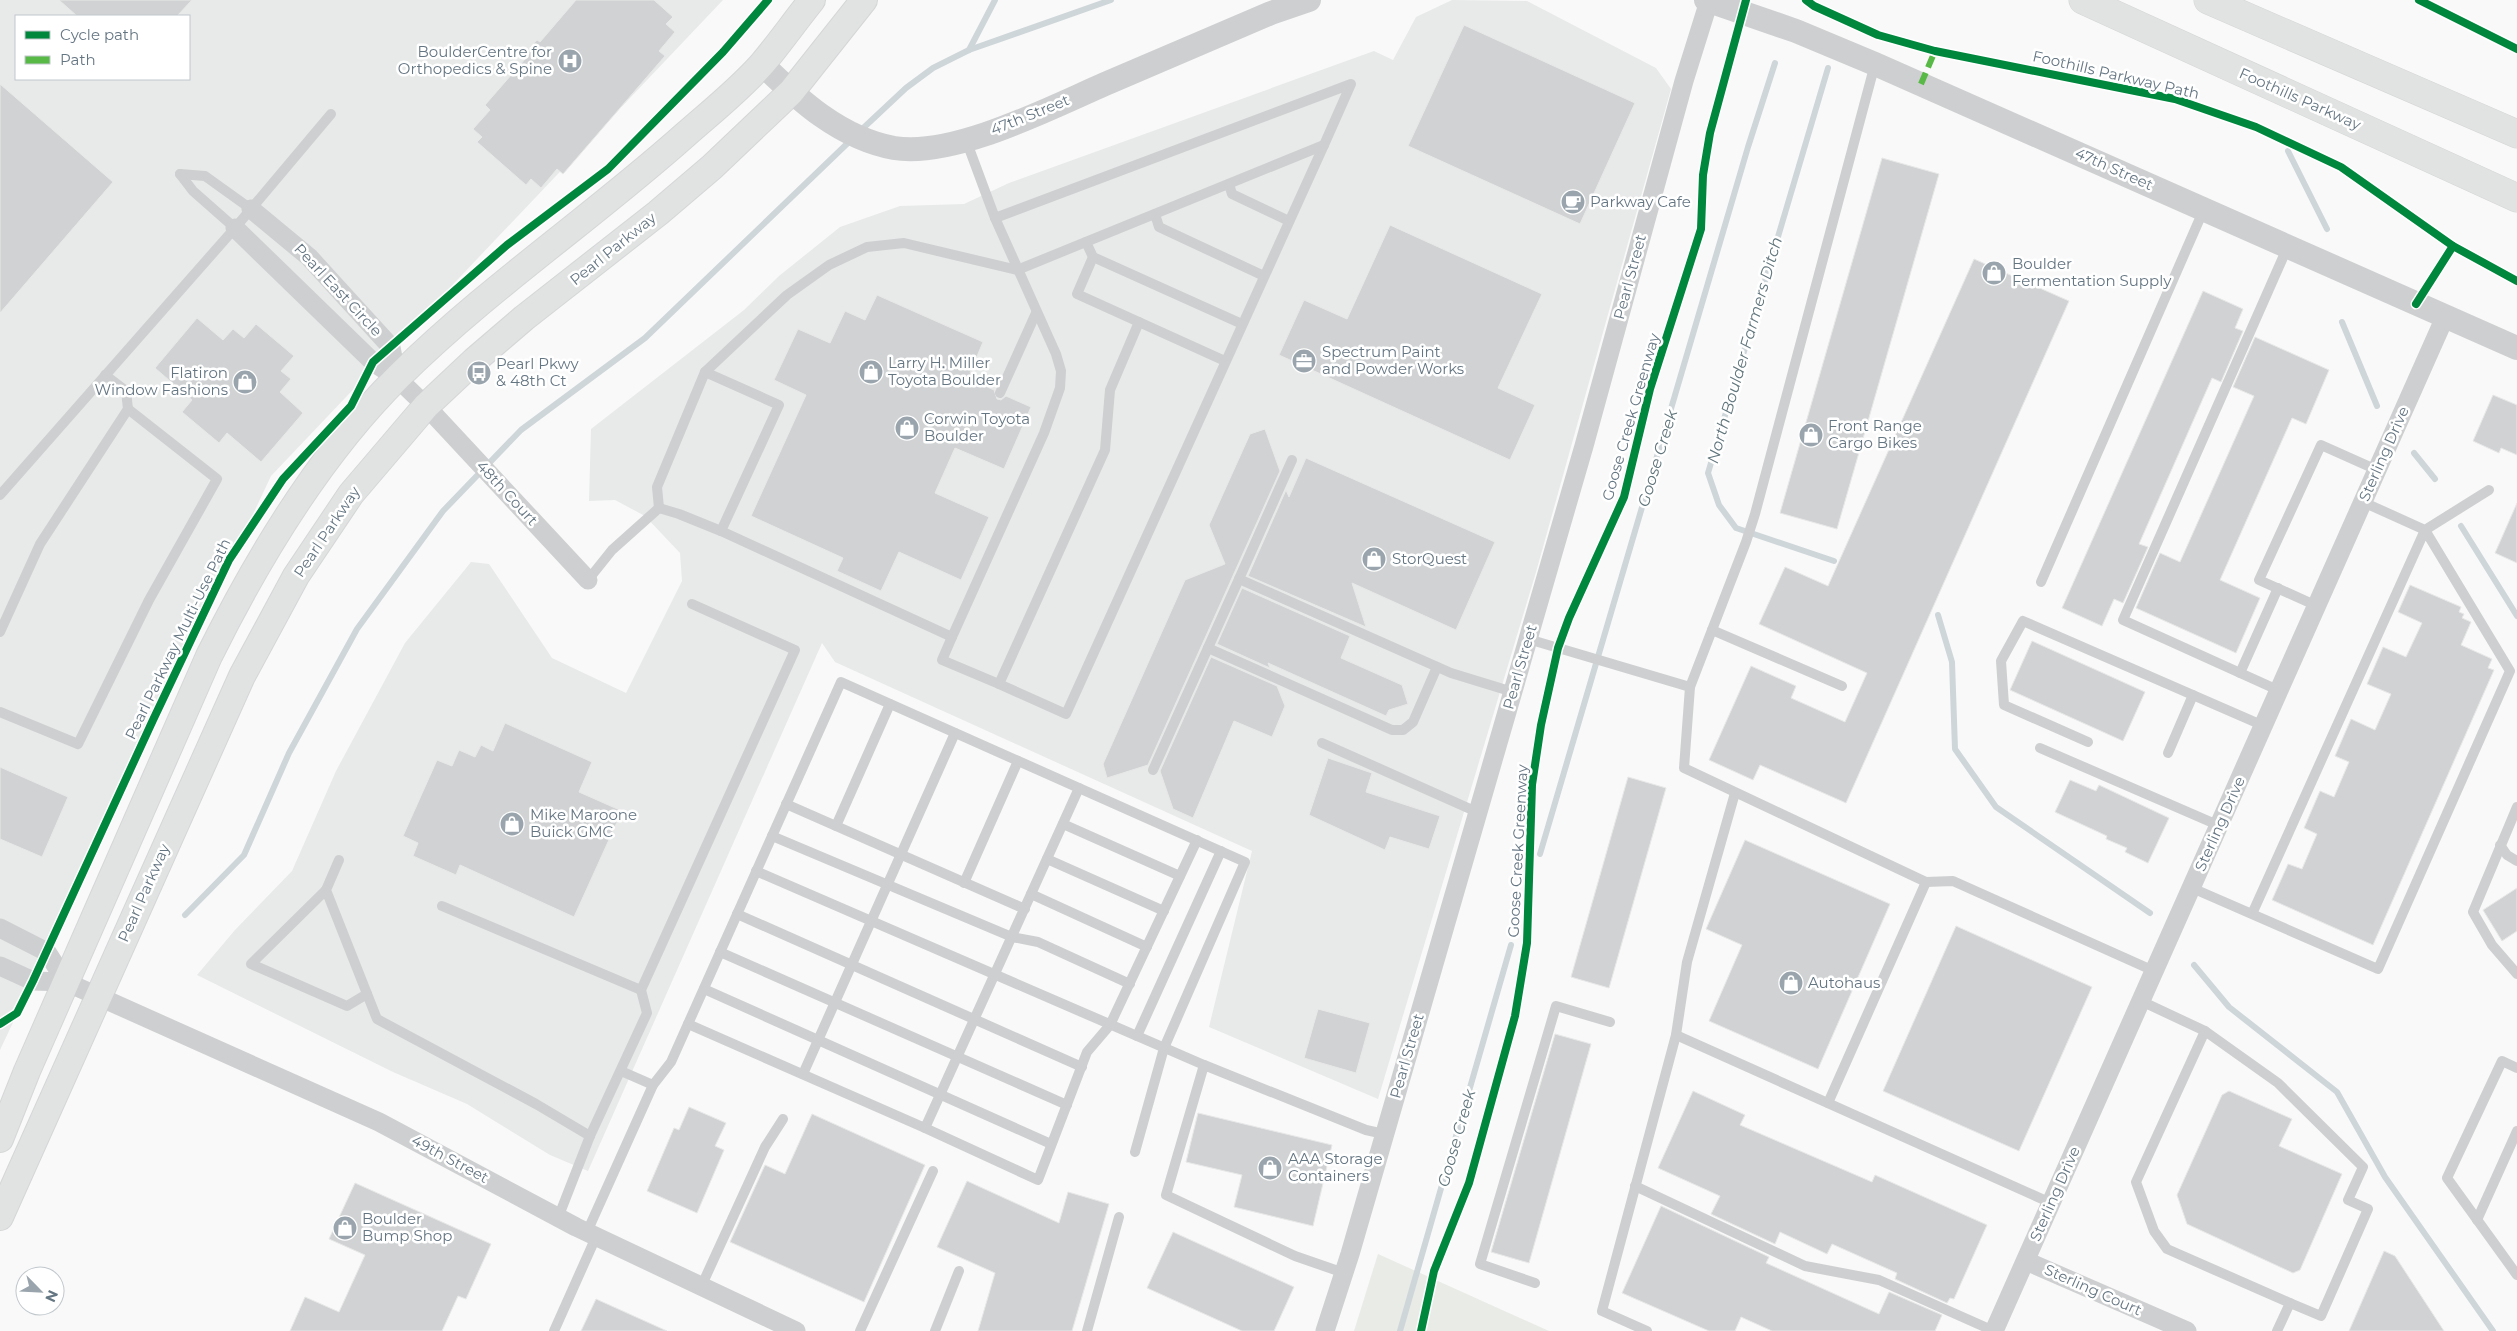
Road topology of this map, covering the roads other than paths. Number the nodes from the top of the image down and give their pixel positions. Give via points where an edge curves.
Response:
1 (812, 0) edge
2 (864, 0) edge
3 (1308, 0) edge
4 (1708, 0) edge
5 (2083, 0) edge
6 (2208, 0) edge
7 (762, 64) junction
8 (1875, 64) junction
9 (791, 92) junction
10 (331, 114) dead end
11 (2517, 134) edge
12 (966, 139) junction
13 (1324, 145) junction
14 (1230, 184) junction
15 (2517, 198) edge
16 (2204, 208) junction
17 (251, 209) junction
18 (1155, 214) junction
19 (994, 218) junction
20 (1289, 221) junction
21 (235, 228) junction
22 (1086, 242) junction
23 (2288, 245) junction
24 (1093, 257) junction
25 (1017, 270) junction
26 (1264, 276) junction
27 (1036, 313) junction
28 (2445, 316) junction
29 (1139, 322) junction
30 (1242, 324) junction
31 (2517, 348) edge
32 (1225, 361) junction
33 (705, 372) junction
34 (105, 375) junction
35 (397, 378) junction
36 (1000, 393) dead end
37 (426, 406) junction
38 (128, 409) junction
39 (1292, 460) dead end
40 (2377, 470) junction
41 (2489, 490) dead end
42 (0, 495) edge
43 (2363, 502) junction
44 (659, 508) junction
45 (2425, 530) junction
46 (721, 532) junction
47 (1239, 579) junction
48 (588, 580) joint
49 (2041, 582) dead end
50 (2278, 588) junction
51 (692, 604) dead end
52 (2317, 606) junction
53 (1712, 630) junction
54 (0, 632) edge
55 (952, 636) junction
56 (1528, 639) junction
57 (1208, 648) junction
58 (1437, 667) junction
59 (2240, 673) junction
60 (999, 684) junction
61 (1690, 686) junction
62 (1842, 686) dead end
63 (2280, 691) junction
64 (1513, 692) junction
65 (2193, 695) junction
66 (890, 704) junction
67 (0, 712) edge
68 (2264, 726) junction
69 (955, 733) junction
70 (2088, 742) dead end
71 (1322, 743) dead end
72 (2040, 748) dead end
73 (2168, 752) dead end
74 (1018, 761) junction
75 (1153, 770) dead end
76 (1079, 788) junction
77 (1735, 793) junction
78 (786, 804) junction
79 (2517, 806) edge
80 (1477, 812) junction
81 (1063, 824) junction
82 (836, 826) junction
83 (2220, 826) junction
84 (772, 836) junction
85 (1197, 840) junction
86 (2500, 845) junction
87 (1221, 851) junction
88 (900, 854) junction
89 (1047, 859) junction
90 (339, 860) dead end
91 (2517, 861) edge
92 (756, 871) junction
93 (1180, 876) junction
94 (1926, 882) junction
95 (964, 883) junction
96 (887, 884) junction
97 (2192, 888) junction
98 (326, 890) junction
99 (1031, 894) junction
100 (442, 906) dead end
101 (1025, 909) junction
102 (1164, 911) junction
103 (737, 914) junction
104 (2252, 914) junction
105 (870, 920) junction
106 (0, 928) edge
107 (1012, 937) junction
108 (1147, 947) junction
109 (720, 952) junction
110 (851, 965) junction
111 (0, 966) edge
112 (2154, 971) junction
113 (2517, 974) edge
114 (994, 975) junction
115 (66, 982) junction
116 (1130, 984) junction
117 (704, 989) junction
118 (641, 990) junction
119 (367, 994) junction
120 (98, 998) junction
121 (835, 1002) junction
122 (2141, 1002) junction
123 (974, 1020) junction
124 (1610, 1022) dead end
125 (688, 1024) junction
126 (1110, 1025) junction
127 (2205, 1031) junction
128 (1676, 1035) junction
129 (1137, 1036) junction
130 (818, 1040) junction
131 (1164, 1048) junction
132 (958, 1056) junction
133 (1204, 1065) junction
134 (1082, 1067) junction
135 (2517, 1068) edge
136 (621, 1071) junction
137 (803, 1074) junction
138 (653, 1085) junction
139 (941, 1094) junction
140 (1828, 1103) junction
141 (1067, 1105) junction
142 (783, 1119) dead end
143 (925, 1128) junction
144 (2517, 1131) edge
145 (1384, 1134) junction
146 (590, 1136) junction
147 (0, 1138) edge
148 (1051, 1144) junction
149 (1136, 1152) dead end
150 (933, 1171) dead end
151 (1635, 1186) junction
152 (2051, 1203) junction
153 (0, 1217) edge
154 (1119, 1217) dead end
155 (558, 1218) junction
156 (2477, 1220) junction
157 (591, 1235) junction
158 (2026, 1260) junction
159 (959, 1271) dead end
160 (2516, 1271) edge
161 (1344, 1273) junction
162 (1535, 1283) dead end
163 (701, 1287) junction
164 (2290, 1304) junction
165 (554, 1331) edge
166 (796, 1331) edge
167 (860, 1331) edge
168 (935, 1331) edge
169 (1087, 1331) edge
170 (1325, 1331) edge
171 (1647, 1331) edge
172 (1994, 1331) edge
173 (2187, 1331) edge
174 (2277, 1331) edge

1 - 7 main road
2 - 9 main road, Pearl Parkway
3 - 12 street, 47th Street
4 - 8 street, 47th Street via 1796,31
4 - 56 street, Pearl Street
5 - 15 highway, Foothills Parkway
6 - 11 highway
7 - 9 street, 47th Street
7 - 35 main road via 594,213 492,291
8 - 16 street, 47th Street
8 - 53 lane via 1751,526
9 - 12 street, 47th Street via 837,126 893,148 913,150
9 - 37 main road, Pearl Parkway via 712,167 524,318
10 - 17 lane
12 - 19 lane
13 - 14 lane
13 - 19 lane via 1351,84
13 - 20 lane
14 - 18 lane
14 - 20 lane via 1232,194
16 - 23 street, 47th Street
16 - 49 lane
17 - 21 lane
17 - 21 lane via 205,176 180,174 193,191
17 - 35 street, Pearl East Circle via 309,257 391,347
18 - 22 lane
18 - 26 lane via 1159,227
19 - 25 lane
20 - 26 lane
21 - 34 lane
21 - 35 street, Pearl East Circle via 373,362
22 - 24 lane
22 - 25 lane
23 - 28 street, 47th Street
23 - 59 lane via 2122,620
24 - 29 lane via 1077,294
24 - 30 lane
25 - 27 lane
25 - 33 lane via 904,243 867,247 829,265 787,295
26 - 30 lane
27 - 36 lane
27 - 55 lane via 1056,354 1061,371 1060,388 1044,433
28 - 31 street, 47th Street
28 - 40 street, Sterling Drive
29 - 32 lane
29 - 60 lane via 1110,390 1105,450
30 - 32 lane
32 - 60 lane via 1066,714
33 - 44 lane via 656,487
33 - 46 lane via 779,405
34 - 38 lane via 126,391
34 - 42 lane
35 - 37 street, 48th Court
35 - 115 main road via 320,471 242,592 209,656
37 - 48 street, 48th Court
37 - 120 main road, Pearl Parkway via 351,494 296,576 267,628 242,676
38 - 54 lane via 40,544
38 - 67 lane via 217,479 149,600 78,744
39 - 47 lane
40 - 43 street, Sterling Drive
40 - 50 lane via 2321,445 2259,580
41 - 45 lane
43 - 45 lane
43 - 52 street, Sterling Drive
44 - 46 lane
44 - 48 lane via 612,550
45 - 104 lane
45 - 104 lane via 2510,671 2378,969
46 - 55 lane
47 - 57 lane
47 - 58 lane
50 - 52 lane
50 - 59 lane
51 - 118 lane via 795,650
52 - 63 street, Sterling Drive
53 - 61 lane
53 - 62 lane
55 - 60 lane via 942,660
56 - 61 lane
56 - 64 street, Pearl Street
57 - 58 lane via 1392,730 1403,730 1414,722
57 - 75 lane
58 - 64 lane
59 - 63 lane
61 - 77 lane via 1684,768
63 - 68 street, Sterling Drive
64 - 80 street, Pearl Street
65 - 68 lane
65 - 70 lane via 2024,621 2002,661 2004,705
65 - 73 lane
66 - 69 lane
66 - 78 lane via 841,682
66 - 82 lane
68 - 83 street, Sterling Drive
69 - 74 lane
69 - 88 lane
71 - 80 lane
72 - 83 lane
74 - 76 lane
74 - 95 lane
76 - 81 lane
76 - 85 lane
77 - 94 lane
77 - 128 lane via 1687,962
78 - 82 lane
78 - 84 lane
79 - 86 lane
80 - 145 street, Pearl Street
81 - 89 lane
81 - 93 lane
82 - 88 lane
83 - 97 street, Sterling Drive
84 - 92 lane
84 - 96 lane
85 - 87 lane
85 - 93 lane
86 - 91 lane
86 - 113 lane via 2473,912 2492,945
87 - 129 lane
87 - 131 lane via 1245,862
88 - 95 lane
88 - 96 lane
89 - 99 lane
89 - 102 lane
90 - 98 lane
92 - 103 lane
92 - 105 lane
93 - 102 lane
94 - 112 lane via 1953,881
94 - 140 lane
95 - 101 lane
96 - 105 lane
96 - 107 lane
97 - 104 lane
97 - 112 street, Sterling Drive
98 - 119 lane
98 - 119 lane via 251,964 347,1006
99 - 101 lane
99 - 108 lane
100 - 118 lane
101 - 107 lane
102 - 108 lane
103 - 109 lane
103 - 110 lane
105 - 110 lane
105 - 114 lane
106 - 115 street via 47,952
107 - 114 lane
107 - 116 lane via 1038,942
108 - 116 lane
109 - 117 lane
109 - 121 lane
110 - 121 lane
110 - 123 lane
111 - 115 street via 34,981
112 - 122 street, Sterling Drive
114 - 123 lane
114 - 126 lane
115 - 120 street, 49th Street
115 - 147 main road
116 - 126 lane
117 - 125 lane
117 - 130 lane
118 - 136 lane via 647,1012
119 - 146 lane via 377,1019
120 - 153 main road, Pearl Parkway
120 - 155 street, 49th Street via 379,1122
121 - 130 lane
121 - 132 lane
122 - 127 lane
122 - 152 street, Sterling Drive
123 - 132 lane
123 - 134 lane
124 - 162 lane via 1556,1006 1480,1264
125 - 137 lane
125 - 138 lane via 671,1062
126 - 129 lane
126 - 134 lane via 1087,1052
127 - 164 lane via 2136,1182 2154,1231 2168,1249
127 - 164 lane via 2278,1083 2363,1167 2348,1200 2368,1209 2321,1316
128 - 140 lane
128 - 151 lane
129 - 131 lane
130 - 137 lane
130 - 139 lane
131 - 133 lane
131 - 149 lane
132 - 139 lane
132 - 141 lane
133 - 145 lane via 1366,1130
133 - 161 lane via 1166,1195 1295,1256
134 - 141 lane
135 - 156 lane via 2502,1061 2447,1178
136 - 138 lane
136 - 146 lane
137 - 143 lane
138 - 157 lane
139 - 143 lane
139 - 148 lane
140 - 152 lane
141 - 148 lane
142 - 163 lane via 765,1147
143 - 148 lane via 1038,1180
144 - 156 lane
145 - 161 street, Pearl Street
146 - 155 lane
150 - 167 lane
151 - 171 lane via 1602,1311
151 - 172 lane via 1805,1266 1879,1280
152 - 158 street, Sterling Drive
154 - 169 lane
155 - 157 street, 49th Street
156 - 160 lane
157 - 163 street, 49th Street
157 - 165 lane
158 - 172 street, Sterling Drive
158 - 173 street, Sterling Court
159 - 168 lane
161 - 170 street, Pearl Street
163 - 166 street, 49th Street
164 - 174 lane

